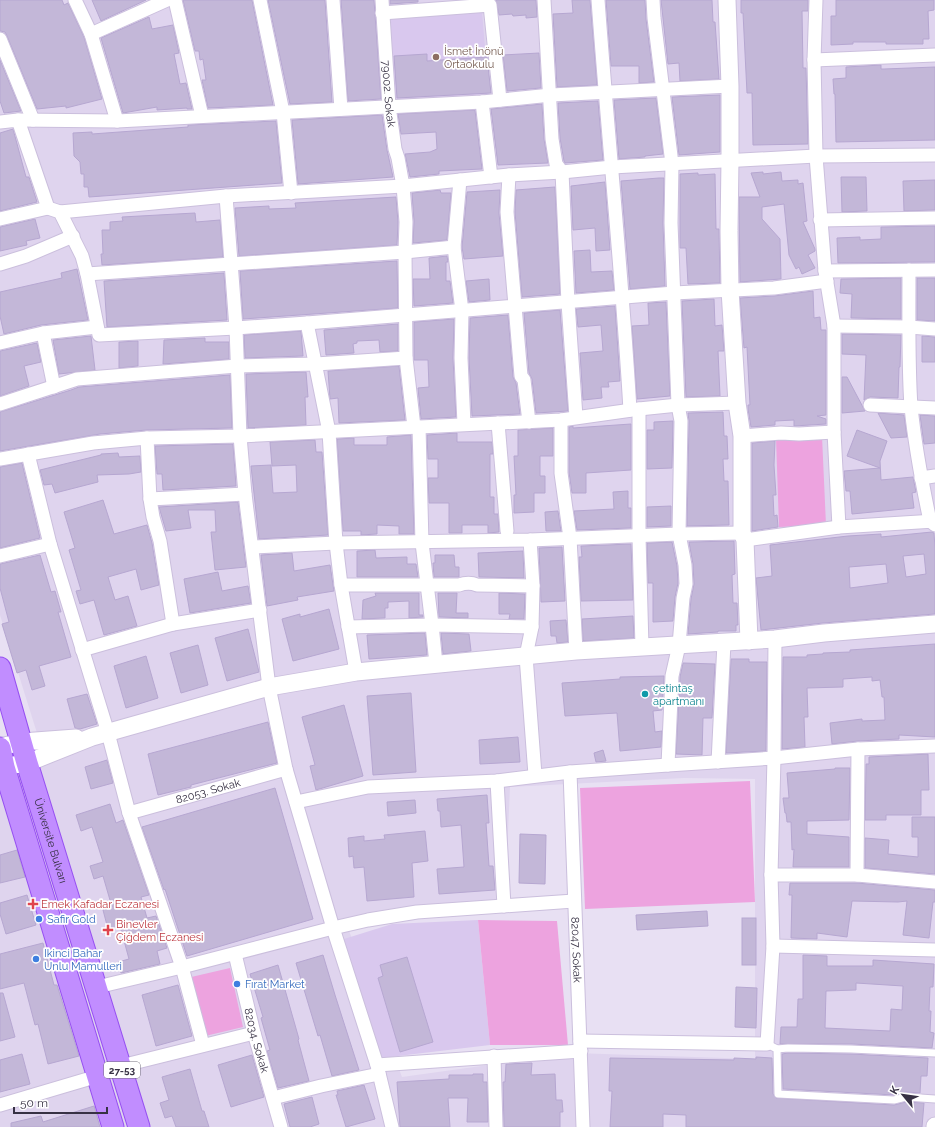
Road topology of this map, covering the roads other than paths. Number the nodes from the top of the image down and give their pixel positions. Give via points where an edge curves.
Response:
1 (75, 0) edge
2 (167, 0) edge
3 (175, 0) edge
4 (260, 0) edge
5 (334, 0) edge
6 (382, 0) edge
7 (544, 0) edge
8 (598, 0) edge
9 (653, 0) edge
10 (727, 0) edge
11 (816, 0) edge
12 (382, 13) junction
13 (91, 34) junction
14 (0, 39) edge
15 (935, 56) edge
16 (814, 60) junction
17 (730, 86) junction
18 (663, 89) junction
19 (605, 91) junction
20 (551, 95) junction
21 (500, 100) junction
22 (482, 102) junction
23 (389, 106) junction
24 (341, 108) junction
25 (283, 112) junction
26 (202, 116) junction
27 (18, 120) junction
28 (34, 120) junction
29 (117, 121) junction
30 (0, 122) edge
31 (935, 155) edge
32 (816, 156) junction
33 (730, 160) junction
34 (672, 164) junction
35 (612, 167) junction
36 (562, 172) junction
37 (509, 175) junction
38 (491, 177) junction
39 (460, 180) junction
40 (403, 186) junction
41 (291, 193) junction
42 (226, 196) junction
43 (54, 210) junction
44 (935, 218) edge
45 (0, 219) edge
46 (820, 220) junction
47 (72, 236) junction
48 (454, 247) junction
49 (405, 252) junction
50 (0, 264) edge
51 (232, 264) junction
52 (909, 270) junction
53 (935, 270) edge
54 (87, 274) junction
55 (826, 276) junction
56 (730, 290) junction
57 (674, 293) junction
58 (623, 298) junction
59 (568, 303) junction
60 (515, 306) junction
61 (462, 311) junction
62 (407, 315) junction
63 (307, 323) junction
64 (834, 326) junction
65 (97, 327) junction
66 (909, 327) junction
67 (236, 328) junction
68 (935, 329) edge
69 (43, 333) junction
70 (0, 342) edge
71 (406, 358) junction
72 (316, 364) junction
73 (237, 366) junction
74 (54, 387) junction
75 (737, 403) junction
76 (0, 404) edge
77 (678, 405) junction
78 (870, 405) dead end
79 (912, 407) junction
80 (935, 408) edge
81 (635, 410) junction
82 (576, 417) junction
83 (561, 420) junction
84 (498, 422) junction
85 (529, 422) junction
86 (464, 424) junction
87 (417, 427) junction
88 (329, 432) junction
89 (834, 432) junction
90 (240, 436) junction
91 (742, 436) junction
92 (148, 438) junction
93 (28, 454) junction
94 (0, 459) edge
95 (935, 476) edge
96 (920, 478) junction
97 (244, 494) junction
98 (150, 499) junction
99 (933, 522) edge
100 (839, 528) junction
101 (507, 532) dead end
102 (680, 534) junction
103 (639, 537) junction
104 (744, 537) junction
105 (570, 538) junction
106 (530, 540) junction
107 (422, 542) junction
108 (336, 543) junction
109 (50, 544) junction
110 (252, 547) junction
111 (0, 556) edge
112 (341, 585) junction
113 (428, 585) junction
114 (533, 586) junction
115 (260, 610) junction
116 (173, 624) junction
117 (935, 624) edge
118 (432, 625) junction
119 (532, 626) junction
120 (348, 627) junction
121 (775, 639) junction
122 (749, 641) junction
123 (724, 642) junction
124 (679, 645) junction
125 (642, 647) junction
126 (82, 650) junction
127 (576, 651) junction
128 (526, 656) junction
129 (436, 664) junction
130 (0, 668) edge
131 (356, 672) junction
132 (269, 687) junction
133 (108, 733) junction
134 (92, 738) junction
135 (22, 742) junction
136 (935, 746) edge
137 (858, 749) junction
138 (1, 757) edge
139 (774, 758) junction
140 (718, 762) junction
141 (27, 763) junction
142 (668, 765) junction
143 (286, 769) junction
144 (570, 772) junction
145 (535, 775) junction
146 (497, 781) junction
147 (296, 802) junction
148 (129, 813) junction
149 (771, 875) junction
150 (857, 875) junction
151 (935, 882) edge
152 (574, 901) junction
153 (504, 906) junction
154 (333, 928) junction
155 (773, 946) junction
156 (935, 950) edge
157 (235, 954) junction
158 (182, 967) junction
159 (97, 987) junction
160 (254, 1033) junction
161 (203, 1045) junction
162 (581, 1046) junction
163 (772, 1047) junction
164 (935, 1053) edge
165 (494, 1056) junction
166 (121, 1066) junction
167 (378, 1070) junction
168 (98, 1076) junction
169 (273, 1098) junction
170 (935, 1099) edge
171 (0, 1104) edge
172 (113, 1127) edge
173 (139, 1127) edge
174 (281, 1127) edge
175 (392, 1127) edge
176 (496, 1127) edge
177 (583, 1127) edge

1 - 13 street
2 - 13 street
3 - 26 street
4 - 25 street
5 - 24 street
6 - 12 street, 79002. Sokak
7 - 20 street
8 - 19 street
9 - 18 street
10 - 17 street
11 - 16 street
12 - 21 street via 490,5
12 - 23 street, 79002. Sokak
13 - 29 street
14 - 28 street
15 - 16 street
16 - 32 street
17 - 18 street
17 - 33 street
18 - 19 street
18 - 34 street
19 - 20 street
19 - 35 street
20 - 21 street
20 - 36 street via 552,139 556,164
21 - 22 street
22 - 23 street
22 - 38 street
23 - 24 street
23 - 40 street, 79002. Sokak
24 - 25 street
25 - 26 street
25 - 41 street
26 - 29 street
27 - 28 street
27 - 30 street
27 - 43 street
28 - 29 street
31 - 32 street
32 - 33 street
32 - 46 street
33 - 34 street
33 - 56 street
34 - 35 street
34 - 57 street
35 - 36 street
35 - 58 street
36 - 37 street
36 - 59 street
37 - 38 street
37 - 60 street via 508,212
38 - 39 street
39 - 40 street
39 - 48 street
40 - 41 street
40 - 49 street, 79002. Sokak
41 - 42 street
42 - 43 street
42 - 51 street
43 - 45 street
43 - 47 street
44 - 46 street
46 - 55 street
47 - 50 street
47 - 54 street
48 - 49 street
48 - 61 street
49 - 51 street
49 - 62 street, 79002. Sokak
51 - 54 street
51 - 67 street
52 - 53 street
52 - 55 street
52 - 66 street
54 - 65 street
55 - 56 street via 774,288
55 - 64 street
56 - 57 street
56 - 75 street
57 - 58 street
57 - 77 street
58 - 59 street
58 - 81 street
59 - 60 street
59 - 82 street
60 - 61 street
60 - 85 street via 521,376 524,380
61 - 62 street
61 - 86 street
62 - 63 street
62 - 71 street, 79002. Sokak
63 - 67 street
63 - 72 street
64 - 66 street
64 - 89 street
65 - 67 street via 99,335
65 - 69 street
66 - 68 street
66 - 79 street
67 - 73 street
69 - 70 street
69 - 74 street
71 - 72 street
71 - 87 street, 79002. Sokak
72 - 73 street
72 - 88 street
73 - 74 street via 77,379
73 - 90 street
74 - 76 street
75 - 77 street
75 - 91 street
77 - 81 street
77 - 102 street via 681,421
78 - 79 street
79 - 80 street
79 - 96 street
81 - 82 street
81 - 103 street
82 - 83 street
83 - 85 street
83 - 105 street via 561,473
84 - 85 street
84 - 86 street
84 - 101 street
86 - 87 street
87 - 88 street
87 - 107 street, 79002. Sokak
88 - 90 street
88 - 108 street
89 - 91 street
89 - 100 street
90 - 92 street
90 - 97 street
91 - 104 street
92 - 93 street via 93,442
92 - 98 street
93 - 94 street
93 - 109 street
95 - 96 street
96 - 99 street
97 - 98 street
97 - 110 street
98 - 116 street via 160,541
99 - 100 street
100 - 104 street
102 - 103 street
102 - 104 street
102 - 124 street via 686,584
103 - 105 street
103 - 125 street
104 - 122 street
105 - 106 street
105 - 127 street
106 - 107 street
106 - 114 street
107 - 108 street
107 - 113 street, 79002. Sokak
108 - 110 street
108 - 112 street
109 - 111 street
109 - 126 street
110 - 115 street
112 - 113 street
112 - 120 street
113 - 114 street
113 - 118 street, 79002. Sokak
114 - 119 street
115 - 116 street
115 - 132 street
116 - 126 street
117 - 121 street
118 - 119 street
118 - 120 street
118 - 129 street, 79002. Sokak
119 - 128 street
120 - 131 street
121 - 122 street
121 - 139 street
122 - 123 street
123 - 124 street
123 - 140 street
124 - 125 street
124 - 142 street via 672,676
125 - 127 street
126 - 133 street
127 - 128 street
128 - 129 street
128 - 145 street
129 - 131 street
130 - 135 main road, Üniversite Bulvarı
131 - 132 street
132 - 133 street
132 - 143 street
133 - 134 street
133 - 148 street
134 - 135 street
134 - 141 street
135 - 138 street
135 - 141 main road, Üniversite Bulvarı
136 - 137 street
137 - 139 street
137 - 150 street
138 - 141 street
138 - 168 main road, Üniversite Bulvarı
139 - 140 street
139 - 149 street
140 - 142 street
141 - 159 main road, Üniversite Bulvarı
142 - 144 street
143 - 147 street
143 - 148 street, 82053. Sokak
144 - 145 street
144 - 152 street, 82047. Sokak
145 - 146 street
146 - 147 street via 368,787
146 - 153 street
147 - 154 street
148 - 158 street
149 - 150 street
149 - 155 street
150 - 151 street
152 - 153 street
152 - 162 street, 82047. Sokak
153 - 154 street via 417,912
154 - 157 street
154 - 167 street
155 - 156 street
155 - 163 street
157 - 158 street
157 - 160 street, 82034. Sokak
158 - 159 street
158 - 161 street
159 - 166 main road, Üniversite Bulvarı / 27-53
160 - 161 street
160 - 169 street, 82034. Sokak
161 - 166 street
162 - 163 street
162 - 165 street
162 - 177 street, 82047. Sokak
163 - 164 lane
163 - 170 lane via 778,1094 894,1100 906,1097
165 - 167 street
165 - 176 street
166 - 173 main road, Üniversite Bulvarı / 27-53
167 - 169 street
167 - 175 street
168 - 171 street
168 - 172 main road, Üniversite Bulvarı
169 - 174 street, 82034. Sokak

